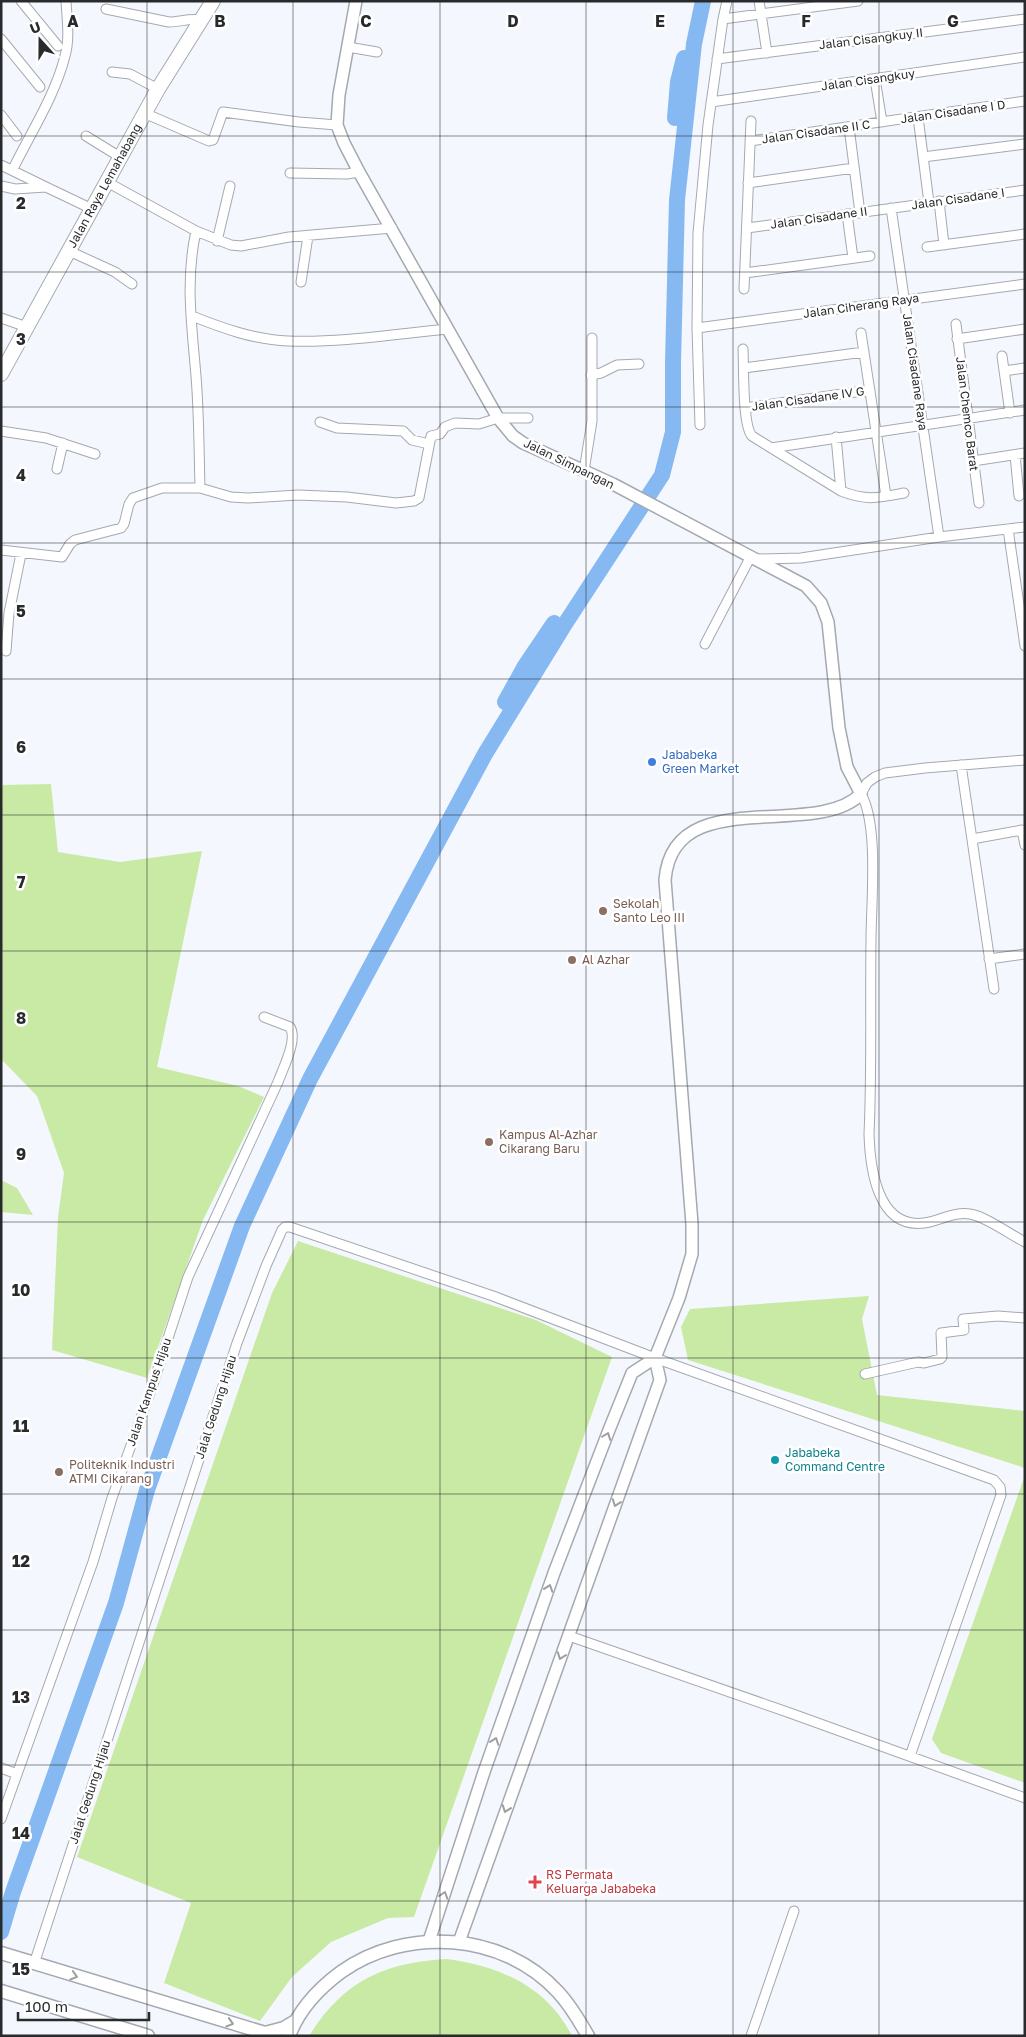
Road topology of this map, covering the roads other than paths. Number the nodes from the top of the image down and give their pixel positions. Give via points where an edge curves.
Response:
1 (22, 1) edge
2 (66, 1) edge
3 (213, 1) edge
4 (356, 1) edge
5 (727, 1) edge
6 (759, 1) edge
7 (858, 1) edge
8 (106, 9) dead end
9 (760, 14) junction
10 (723, 19) junction
11 (1025, 19) edge
12 (200, 20) junction
13 (1, 39) edge
14 (58, 46) dead end
15 (348, 46) junction
16 (377, 52) dead end
17 (767, 53) junction
18 (1025, 57) edge
19 (717, 59) junction
20 (112, 72) dead end
21 (875, 79) junction
22 (40, 86) dead end
23 (158, 89) junction
24 (1025, 101) edge
25 (711, 102) junction
26 (144, 114) junction
27 (1, 115) edge
28 (918, 117) junction
29 (751, 121) dead end
30 (882, 122) junction
31 (337, 124) junction
32 (849, 127) junction
33 (17, 136) dead end
34 (86, 136) dead end
35 (750, 141) junction
36 (1025, 144) edge
37 (120, 157) junction
38 (923, 157) junction
39 (1, 165) edge
40 (854, 168) junction
41 (13, 169) junction
42 (359, 172) junction
43 (290, 173) dead end
44 (107, 182) junction
45 (748, 183) junction
46 (1, 186) edge
47 (230, 186) dead end
48 (46, 187) junction
49 (1025, 190) edge
50 (934, 202) junction
51 (892, 208) junction
52 (92, 209) junction
53 (860, 212) junction
54 (846, 214) junction
55 (392, 228) junction
56 (747, 228) junction
57 (196, 231) junction
58 (1025, 234) edge
59 (308, 236) junction
60 (217, 241) junction
61 (944, 245) junction
62 (927, 247) dead end
63 (69, 251) junction
64 (870, 256) dead end
65 (854, 258) junction
66 (745, 273) junction
67 (301, 282) dead end
68 (132, 284) dead end
69 (1025, 284) edge
70 (744, 289) dead end
71 (904, 300) junction
72 (192, 316) junction
73 (1, 318) edge
74 (956, 324) dead end
75 (27, 327) junction
76 (697, 328) junction
77 (448, 329) junction
78 (1025, 330) edge
79 (861, 334) dead end
80 (592, 338) dead end
81 (958, 339) junction
82 (743, 349) dead end
83 (864, 352) junction
84 (1002, 356) dead end
85 (639, 364) dead end
86 (744, 368) junction
87 (1025, 368) edge
88 (1004, 371) junction
89 (1, 374) edge
90 (592, 375) junction
91 (870, 390) junction
92 (745, 408) junction
93 (1025, 410) edge
94 (1010, 412) junction
95 (498, 418) junction
96 (528, 418) dead end
97 (968, 419) junction
98 (320, 422) dead end
99 (700, 425) dead end
100 (922, 425) junction
101 (1, 432) edge
102 (876, 432) junction
103 (836, 437) junction
104 (63, 443) junction
105 (429, 444) junction
106 (771, 448) junction
107 (1025, 453) edge
108 (95, 454) dead end
109 (1015, 455) junction
110 (973, 461) junction
111 (57, 469) dead end
112 (584, 471) junction
113 (200, 488) junction
114 (841, 491) junction
115 (904, 493) dead end
116 (886, 496) junction
117 (1019, 496) dead end
118 (979, 503) dead end
119 (1025, 527) edge
120 (1008, 529) junction
121 (939, 537) junction
122 (1, 550) edge
123 (21, 554) junction
124 (754, 558) junction
125 (5, 618) edge
126 (705, 644) dead end
127 (1025, 646) edge
128 (6, 651) dead end
129 (1025, 760) edge
130 (961, 765) junction
131 (861, 794) junction
132 (972, 839) junction
133 (1025, 844) edge
134 (1025, 954) edge
135 (989, 959) junction
136 (994, 989) dead end
137 (264, 1017) dead end
138 (1025, 1242) edge
139 (1025, 1318) edge
140 (655, 1358) junction
141 (865, 1374) dead end
142 (568, 1636) junction
143 (910, 1756) junction
144 (1, 1768) edge
145 (17, 1774) junction
146 (1025, 1798) edge
147 (1, 1819) edge
148 (794, 1910) dead end
149 (428, 1941) junction
150 (459, 1942) junction
151 (1, 1953) edge
152 (31, 1963) junction
153 (5, 1992) edge
154 (294, 2022) junction
155 (148, 2036) edge
156 (289, 2036) edge
157 (588, 2036) edge
158 (751, 2036) edge

1 - 14 street
2 - 41 street via 66,55 50,97
3 - 12 main road, Jalan Raya Lemahabang
4 - 15 street, Jalan Simpangan
5 - 10 street
6 - 9 street
7 - 9 street
8 - 12 street via 169,22
9 - 10 street
9 - 17 street
10 - 19 street
11 - 17 street, Jalan Cisangkuy II
12 - 23 main road, Jalan Raya Lemahabang
13 - 22 street
15 - 16 street
15 - 31 street, Jalan Simpangan
17 - 19 street, Jalan Cisangkuy II
18 - 21 street, Jalan Cisangkuy
19 - 25 street
20 - 23 street via 130,74
21 - 25 street, Jalan Cisangkuy
21 - 30 street
23 - 26 main road, Jalan Raya Lemahabang
24 - 28 street, Jalan Cisadane I D
25 - 76 street via 698,233
26 - 31 street via 209,141 213,140 223,112
26 - 37 main road, Jalan Raya Lemahabang
27 - 33 street
28 - 30 street, Jalan Cisadane I D
28 - 38 street
29 - 35 street
30 - 32 street, Jalan Cisadane II C
31 - 42 street, Jalan Simpangan
32 - 35 street, Jalan Cisadane II C
32 - 40 street
34 - 37 street
35 - 45 street
36 - 38 street
37 - 44 main road, Jalan Raya Lemahabang
38 - 50 street
39 - 41 street
40 - 45 street
40 - 53 street
41 - 48 street
42 - 43 street
42 - 55 street, Jalan Simpangan
44 - 52 main road, Jalan Raya Lemahabang
44 - 57 street
45 - 56 street
46 - 48 street via 15,190
47 - 60 street
48 - 52 street
49 - 50 street, Jalan Cisadane I
50 - 51 street, Jalan Cisadane I
50 - 61 street
51 - 53 street, Jalan Cisadane II
51 - 71 street, Jalan Cisadane Raya
52 - 63 main road, Jalan Raya Lemahabang
53 - 54 street, Jalan Cisadane II
54 - 56 street, Jalan Cisadane II
54 - 65 street
55 - 59 street
55 - 77 street, Jalan Simpangan
56 - 66 street
57 - 60 street
57 - 72 street via 190,265
58 - 61 street
59 - 60 street via 238,246
59 - 67 street
61 - 62 street
63 - 68 street via 115,272
63 - 75 main road, Jalan Raya Lemahabang
64 - 65 street
65 - 66 street
66 - 70 street
69 - 71 street, Jalan Ciherang Raya
71 - 76 street, Jalan Ciherang Raya
71 - 100 street, Jalan Cisadane Raya
72 - 77 street via 237,332 287,341 329,341
72 - 113 street
73 - 75 street
74 - 81 street, Jalan Chemco Barat
75 - 89 main road, Jalan Raya Lemahabang
76 - 99 street
77 - 95 street, Jalan Simpangan
78 - 81 street
79 - 83 street
80 - 90 street
81 - 97 street, Jalan Chemco Barat
82 - 86 street
83 - 86 street
83 - 91 street
84 - 88 street
85 - 90 street via 617,365
86 - 92 street
87 - 88 street
88 - 94 street
90 - 112 street via 592,421
91 - 92 street, Jalan Cisadane IV G
91 - 102 street
92 - 106 street via 750,434
93 - 94 street
94 - 97 street
95 - 96 street
95 - 105 street via 479,424 450,424 440,434 431,436
95 - 112 street, Jalan Simpangan via 523,443
97 - 100 street
97 - 110 street, Jalan Chemco Barat
98 - 105 street via 337,428 403,431 412,440
100 - 102 street
100 - 121 street, Jalan Cisadane Raya
101 - 104 street
102 - 103 street
102 - 116 street
103 - 106 street
103 - 114 street
104 - 108 street
104 - 111 street
105 - 113 street via 419,498 414,502 298,495 232,497
106 - 114 street
107 - 109 street
109 - 110 street
109 - 117 street
110 - 118 street, Jalan Chemco Barat
112 - 124 street, Jalan Simpangan
113 - 123 street via 162,488 133,498 121,528 75,540 62,557
114 - 116 street via 863,498
115 - 116 street
119 - 120 street
120 - 121 street
120 - 127 street
121 - 124 street via 801,558
122 - 123 street
123 - 125 street
124 - 126 street
124 - 131 street, Jalan Simpangan via 806,586 821,603 828,622 844,754
125 - 128 street
129 - 130 street
130 - 131 street via 885,773 867,783
130 - 132 street
131 - 138 street via 871,823 869,1134 877,1187 885,1207 906,1222 926,1222 969,1214
131 - 140 street via 848,803 827,810 734,820 695,830 674,851 667,867 692,1254
132 - 133 street via 1022,830
132 - 135 street
134 - 135 street
135 - 136 street
137 - 145 street, Jalan Kampus Hijau via 290,1027 294,1036 278,1082 188,1276 90,1572
139 - 141 street via 963,1319 964,1330 941,1333 940,1359
140 -> 142 street via 660,1380
140 - 143 street via 998,1483 1002,1495
149 -> 140 street via 554,1573 609,1430 632,1372
140 - 152 street, Jalal Gedung Hijau via 493,1296 290,1227 283,1228 237,1343
142 - 143 street
142 -> 150 street
143 - 146 street
144 - 145 street
145 - 147 street, Jalan Kampus Hijau
148 - 158 street
149 - 150 main road
149 - 154 main road via 376,1953 352,1965 317,1993
150 - 157 main road via 510,1957 532,1970 557,1991
151 - 152 main road
152 -> 154 main road via 266,2033
153 - 155 main road
154 - 156 main road

